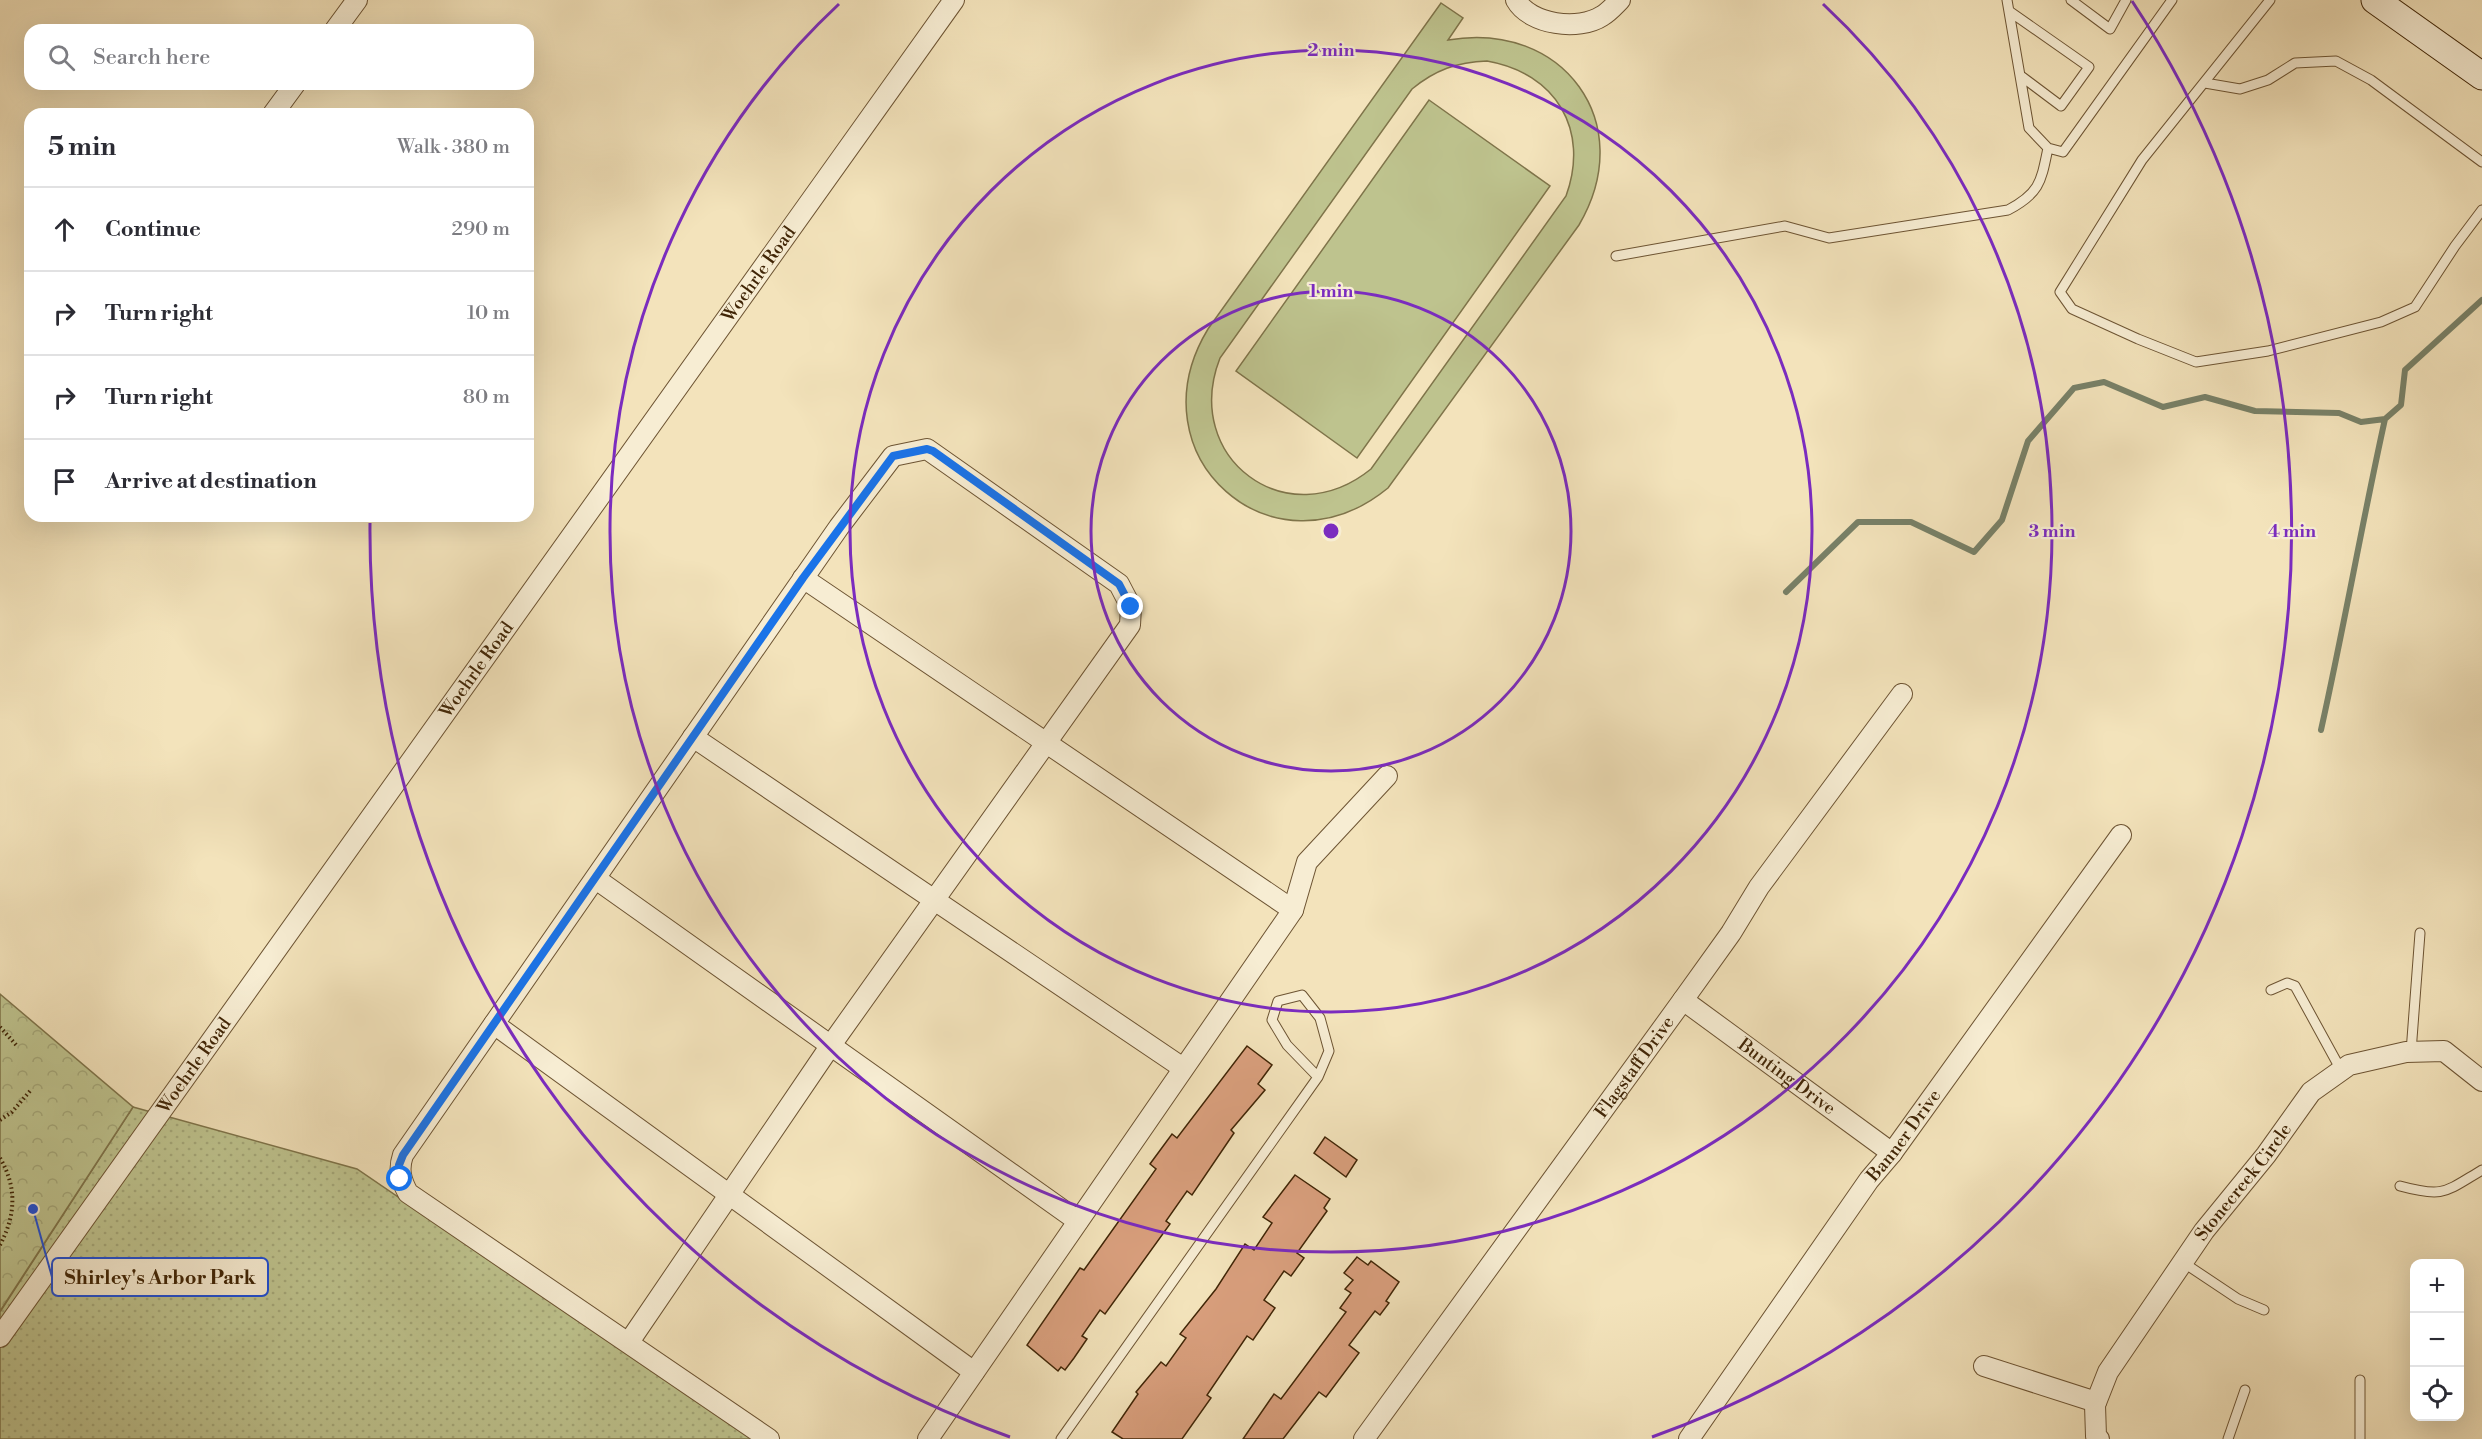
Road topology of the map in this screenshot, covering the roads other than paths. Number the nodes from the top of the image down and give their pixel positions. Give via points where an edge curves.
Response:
1 (357, 0) edge
2 (954, 0) edge
3 (1516, 0) edge
4 (1620, 0) edge
5 (2007, 0) edge
6 (2071, 0) edge
7 (2126, 0) edge
8 (2172, 0) edge
9 (2270, 0) edge
10 (2375, 0) edge
11 (2009, 11) junction
12 (339, 24) edge
13 (2021, 76) junction
14 (2482, 76) edge
15 (2205, 83) junction
16 (291, 90) edge
17 (277, 108) edge
18 (2048, 148) junction
19 (2482, 162) edge
20 (2482, 210) edge
21 (1616, 256) dead end
22 (803, 578) junction
23 (1902, 694) dead end
24 (693, 737) junction
25 (1047, 744) junction
26 (1387, 776) dead end
27 (2121, 835) dead end
28 (596, 879) junction
29 (934, 900) junction
30 (1293, 910) junction
31 (2420, 933) dead end
32 (2271, 990) dead end
33 (1683, 1000) junction
34 (494, 1024) junction
35 (831, 1046) junction
36 (2411, 1052) junction
37 (1183, 1068) junction
38 (2341, 1070) junction
39 (1318, 1077) junction
40 (2482, 1081) edge
41 (1892, 1153) junction
42 (2482, 1170) edge
43 (2400, 1186) dead end
44 (728, 1193) junction
45 (1078, 1221) junction
46 (2184, 1263) junction
47 (2264, 1310) dead end
48 (0, 1337) edge
49 (629, 1342) junction
50 (1984, 1366) dead end
51 (974, 1372) junction
52 (2360, 1380) dead end
53 (2245, 1390) dead end
54 (2096, 1402) junction
55 (2095, 1438) edge
56 (769, 1439) edge
57 (928, 1439) edge
58 (1061, 1439) edge
59 (1364, 1439) edge
60 (1689, 1439) edge
61 (2228, 1439) edge
62 (2360, 1439) edge

1 - 12 street
2 - 48 street, Woehrle Road
3 - 4 street via 1521,9 1537,18 1571,25 1602,17
5 - 11 lane
6 - 7 lane via 2110,29
8 - 18 lane via 2063,152
9 - 15 lane
10 - 14 main road
11 - 13 lane
11 - 13 lane via 2089,67 2061,106
13 - 18 lane via 2029,128
15 - 19 lane via 2240,89 2268,80 2295,63 2336,61 2371,80
15 - 20 lane via 2142,160 2060,292 2072,309 2196,362 2268,351 2381,322 2415,307
16 - 17 street
18 - 21 lane via 2041,182 2028,199 2008,210 1829,238 1785,226
22 - 24 street
22 - 25 street
22 - 25 street via 893,456 933,451 1119,584 1127,596 1130,625
23 - 33 street, Flagstaff Drive via 1759,887
24 - 28 street
24 - 29 street
25 - 29 street
25 - 30 street
26 - 30 street via 1308,862
27 - 41 street, Banner Drive
28 - 34 street
28 - 35 street
29 - 35 street
29 - 37 street
30 - 37 street
31 - 36 lane
32 - 38 lane via 2287,983 2295,986
33 - 41 street, Bunting Drive
33 - 59 street, Flagstaff Drive
34 - 44 street
34 - 49 street via 403,1155 400,1179 408,1193
35 - 44 street
35 - 45 street
36 - 38 street, Stonecreek Circle
36 - 40 street, Stonecreek Circle via 2444,1051
37 - 45 street
38 - 46 street, Stonecreek Circle via 2311,1092
39 - 39 lane via 1329,1051 1320,1018 1302,995 1278,1000 1272,1020 1287,1045
39 - 58 lane
41 - 60 street, Banner Drive via 1869,1180
42 - 43 lane via 2443,1192 2423,1193
44 - 49 street
44 - 51 street
45 - 51 street
46 - 47 lane via 2238,1299
46 - 54 street, Stonecreek Circle via 2108,1372
49 - 56 street
50 - 54 street
51 - 57 street
52 - 62 lane
53 - 61 lane
54 - 55 street, Stonecreek Circle

